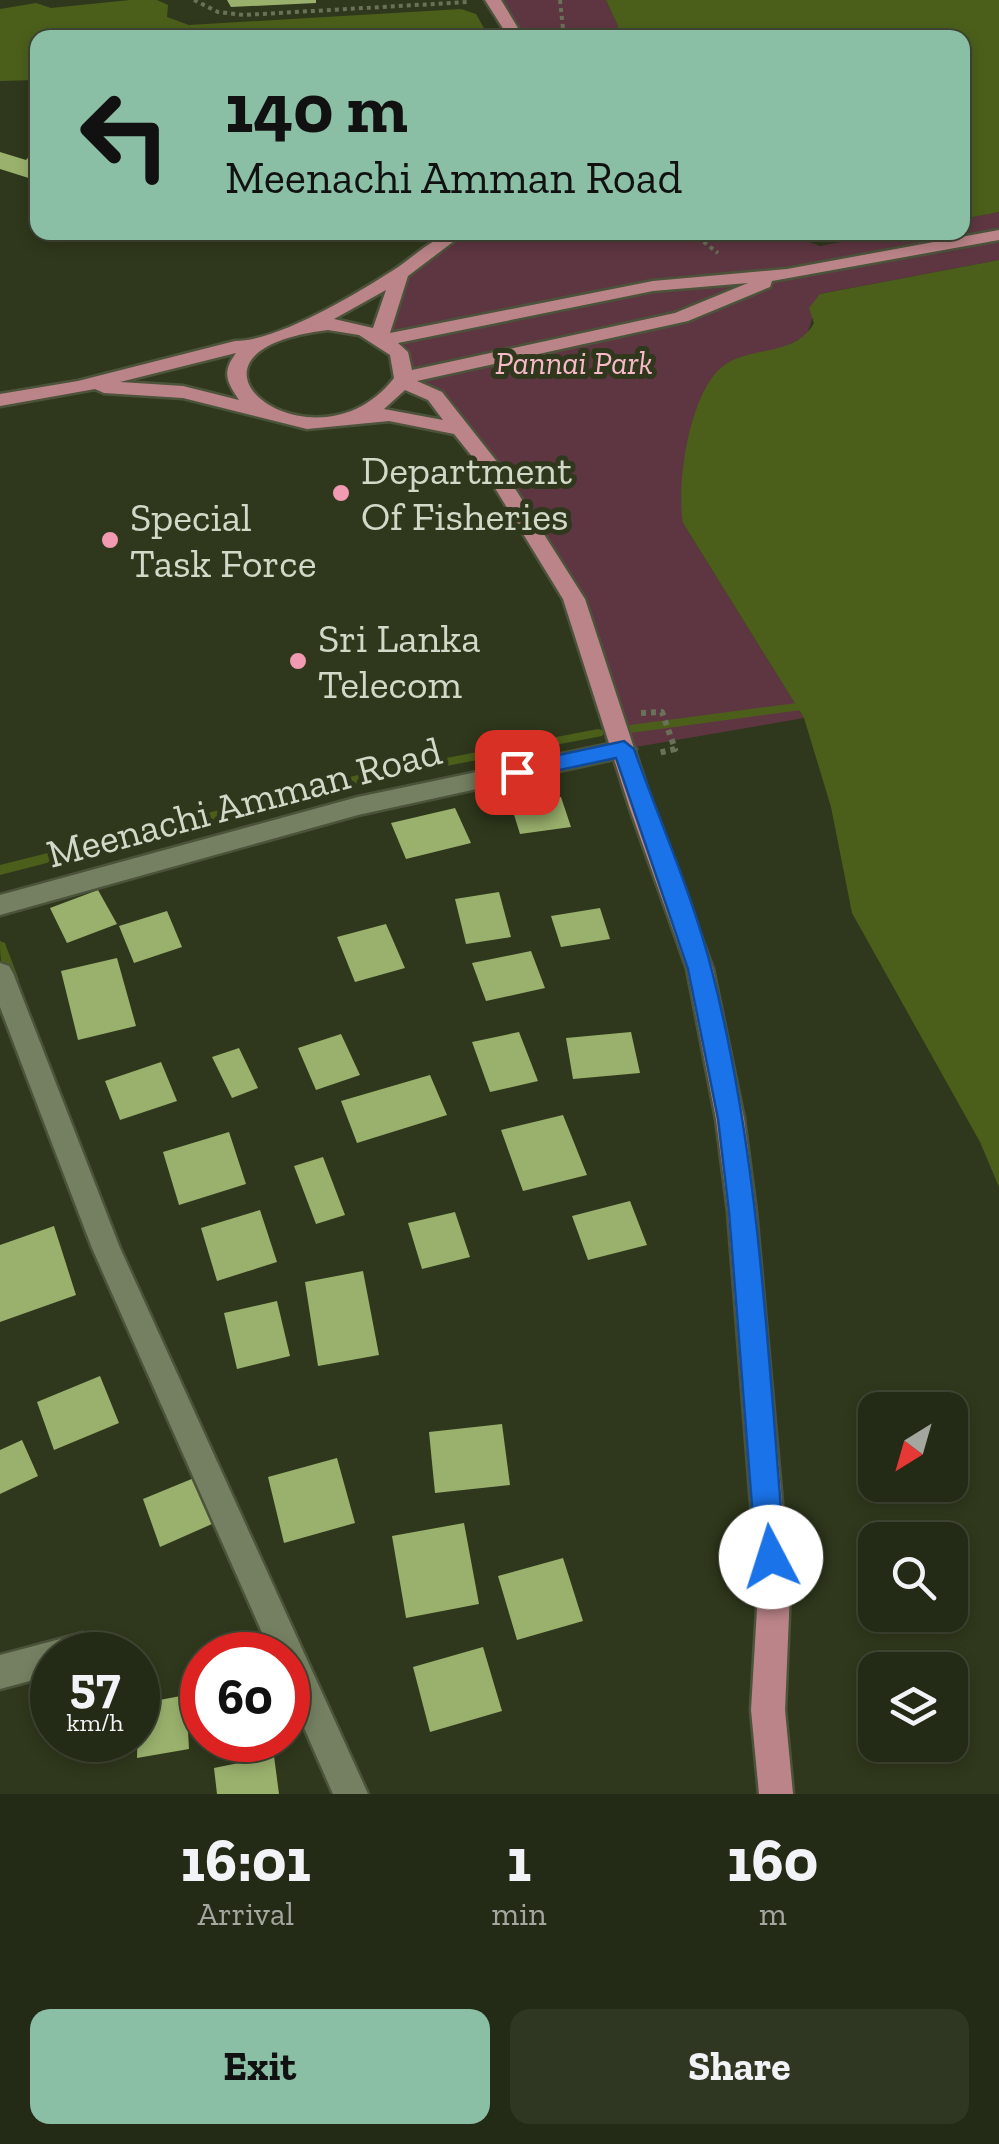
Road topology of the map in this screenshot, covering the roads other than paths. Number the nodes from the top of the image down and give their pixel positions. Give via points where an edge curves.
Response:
1 (493, 0) edge
2 (512, 30) edge
3 (999, 235) edge
4 (447, 240) edge
5 (400, 274) junction
6 (788, 274) junction
7 (310, 325) junction
8 (382, 338) junction
9 (252, 347) junction
10 (404, 380) junction
11 (79, 387) junction
12 (0, 400) edge
13 (275, 416) junction
14 (353, 417) junction
15 (461, 428) junction
16 (620, 736) junction
17 (0, 905) edge
18 (0, 973) edge
19 (30, 1664) edge
20 (0, 1672) edge
21 (351, 1794) edge
22 (776, 1794) edge

1 - 2 main road
3 - 6 main road
4 - 5 main road
5 - 7 main road
5 - 8 main road
6 - 8 main road via 652,286
6 - 10 main road via 681,317
7 - 8 main road via 347,326
7 - 9 main road
8 - 10 main road via 399,352
9 - 11 main road
9 - 13 main road via 242,358 238,384 258,408
10 - 14 main road via 393,396
10 - 15 main road via 436,396
11 - 12 main road
11 - 13 main road via 183,392
13 - 14 main road via 309,422
14 - 15 main road via 389,415
15 - 16 main road via 574,599
16 - 17 street, Meenachi Amman Road
16 - 22 main road via 700,969 730,1119 774,1592 768,1710
18 - 21 street via 106,1248
19 - 20 street

